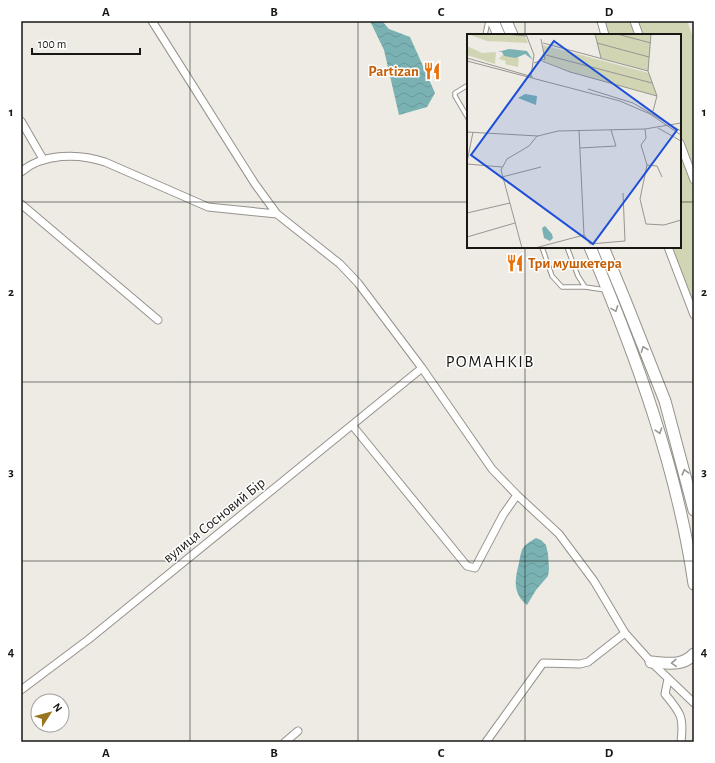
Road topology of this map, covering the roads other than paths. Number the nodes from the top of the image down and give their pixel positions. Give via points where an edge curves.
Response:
1 (152, 21) edge
2 (488, 21) edge
3 (493, 21) edge
4 (506, 21) edge
5 (601, 21) edge
6 (634, 21) edge
7 (485, 34) edge
8 (499, 34) edge
9 (512, 34) edge
10 (605, 34) edge
11 (639, 34) edge
12 (467, 86) edge
13 (467, 116) edge
14 (21, 121) edge
15 (681, 146) edge
16 (44, 159) junction
17 (21, 172) edge
18 (694, 180) edge
19 (21, 204) edge
20 (277, 214) junction
21 (542, 248) edge
22 (567, 248) edge
23 (590, 248) edge
24 (603, 248) edge
25 (668, 248) edge
26 (585, 286) junction
27 (608, 290) junction
28 (694, 315) edge
29 (158, 320) dead end
30 (422, 368) junction
31 (352, 425) junction
32 (517, 495) junction
33 (694, 510) edge
34 (694, 584) edge
35 (625, 632) junction
36 (694, 654) edge
37 (651, 662) junction
38 (668, 679) junction
39 (21, 690) edge
40 (694, 704) edge
41 (298, 732) dead end
42 (285, 742) edge
43 (486, 742) edge
44 (681, 742) edge

1 - 20 street via 255,184
2 - 7 lane
3 - 8 main road
4 - 9 main road
5 - 10 street
6 - 11 street
12 - 13 lane via 455,93
14 - 16 street
15 - 18 street
16 - 17 street via 27,166
16 - 20 street via 92,158 208,207
19 - 29 street
20 - 30 street via 340,264 358,283
21 - 26 lane via 552,276 562,287
22 - 26 lane via 578,276
23 - 27 main road
33 -> 24 main road via 665,401
25 - 28 street
26 - 27 lane
27 -> 34 main road via 643,379 665,449 679,501
30 - 31 street, вулиця Сосновий Бір
30 - 32 street via 492,469
31 - 32 street via 467,566 475,568 503,515
31 - 39 street, вулиця Сосновий Бір
32 - 35 street via 559,534 575,554
35 - 37 street
35 - 43 street via 588,662 543,663
36 -> 37 main road via 684,662 674,664
37 - 38 street
38 - 40 street
38 - 44 street via 665,694 681,716
41 - 42 street

